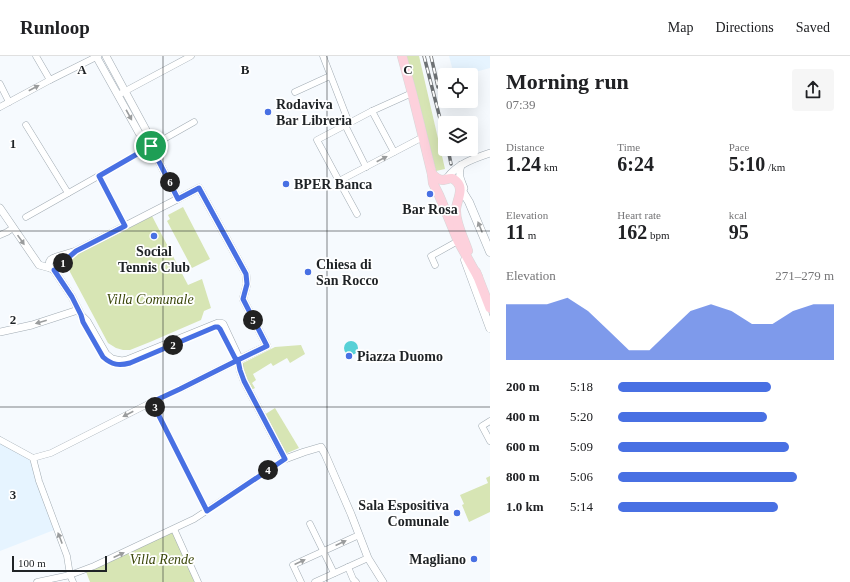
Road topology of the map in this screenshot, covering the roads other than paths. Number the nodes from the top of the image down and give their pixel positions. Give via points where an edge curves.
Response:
1 (36, 56) edge
2 (97, 56) edge
3 (106, 56) edge
4 (191, 56) edge
5 (323, 56) edge
6 (402, 56) edge
7 (330, 76) junction
8 (50, 80) junction
9 (0, 84) edge
10 (125, 91) junction
11 (295, 92) dead end
12 (412, 93) junction
13 (118, 95) junction
14 (10, 102) junction
15 (0, 107) edge
16 (372, 111) junction
17 (194, 122) dead end
18 (347, 124) junction
19 (26, 125) dead end
20 (424, 137) junction
21 (151, 146) junction
22 (490, 149) edge
23 (394, 152) junction
24 (490, 153) edge
25 (481, 156) junction
26 (461, 165) junction
27 (366, 167) junction
28 (432, 174) junction
29 (99, 176) junction
30 (446, 179) junction
31 (339, 181) junction
32 (461, 185) junction
33 (68, 193) junction
34 (439, 195) junction
35 (178, 199) junction
36 (0, 208) edge
37 (357, 214) dead end
38 (26, 217) dead end
39 (125, 226) junction
40 (13, 228) junction
41 (0, 235) edge
42 (458, 241) junction
43 (76, 251) junction
44 (490, 252) edge
45 (56, 257) junction
46 (61, 265) junction
47 (435, 265) dead end
48 (52, 269) junction
49 (478, 278) junction
50 (63, 284) junction
51 (490, 308) edge
52 (80, 313) junction
53 (490, 328) edge
54 (0, 332) edge
55 (238, 360) junction
56 (152, 402) junction
57 (490, 421) edge
58 (0, 440) edge
59 (490, 441) edge
60 (34, 458) junction
61 (285, 459) junction
62 (207, 511) junction
63 (310, 524) dead end
64 (174, 529) junction
65 (359, 534) junction
66 (323, 551) junction
67 (368, 558) junction
68 (348, 567) junction
69 (334, 573) junction
70 (70, 575) junction
71 (37, 582) edge
72 (73, 582) edge
73 (198, 582) edge
74 (301, 582) edge
75 (315, 582) edge
76 (356, 582) edge
77 (383, 582) edge

1 - 8 street
2 - 8 street
2 - 13 street
3 - 10 street
4 - 10 street
5 - 7 street
6 - 12 main road
7 - 11 street
7 - 18 street
14 -> 8 street
9 - 14 street
10 - 13 street
10 - 21 street via 146,130
12 - 16 street
12 - 20 main road
13 -> 21 street via 139,133
14 - 15 street
16 - 18 street
16 - 23 street
17 - 21 street
18 - 27 street
18 - 31 street via 317,140
19 - 33 street
20 - 23 street
20 - 28 main road
21 - 29 street
21 - 35 street
22 - 25 street
27 -> 23 street
24 - 25 street
25 - 26 street
26 - 30 street
26 - 32 street
27 - 31 street
28 - 30 main road
28 - 34 main road
29 - 33 street
29 - 39 street
30 - 32 main road via 450,178
30 - 34 main road via 441,185
31 - 37 street
44 -> 32 main road
32 - 49 main road via 456,216
33 - 38 street
34 - 42 main road
35 - 39 street
35 - 55 street via 199,188 246,274 247,284 243,299 267,346
36 - 40 street
39 - 43 street
40 - 41 street
40 -> 48 street via 39,265
42 - 47 street via 430,256
42 - 49 main road
42 - 53 main road
43 - 45 street
43 - 46 street
45 - 46 street
45 - 48 street via 49,261
46 - 48 street via 57,270
46 - 50 street
48 - 50 street
49 - 51 main road
50 - 52 street
52 -> 54 street
52 - 55 street via 103,357 116,365 130,363 215,327 220,329
52 - 55 street via 106,354 112,359 122,361 221,323
55 - 56 street
55 - 61 street via 244,381
56 -> 60 street via 51,453
56 - 62 street
57 - 59 street via 482,426
58 - 60 street
70 -> 60 street via 67,556 39,481
61 - 62 street
61 - 65 street via 321,447
62 - 64 street
63 - 66 street
70 -> 64 street
64 - 73 street
66 -> 65 street
65 - 67 street
66 - 69 street
74 -> 66 street via 293,565
67 - 68 street
67 - 77 street
68 - 69 street
68 - 76 street
69 - 75 street
70 - 71 street
70 - 72 street

